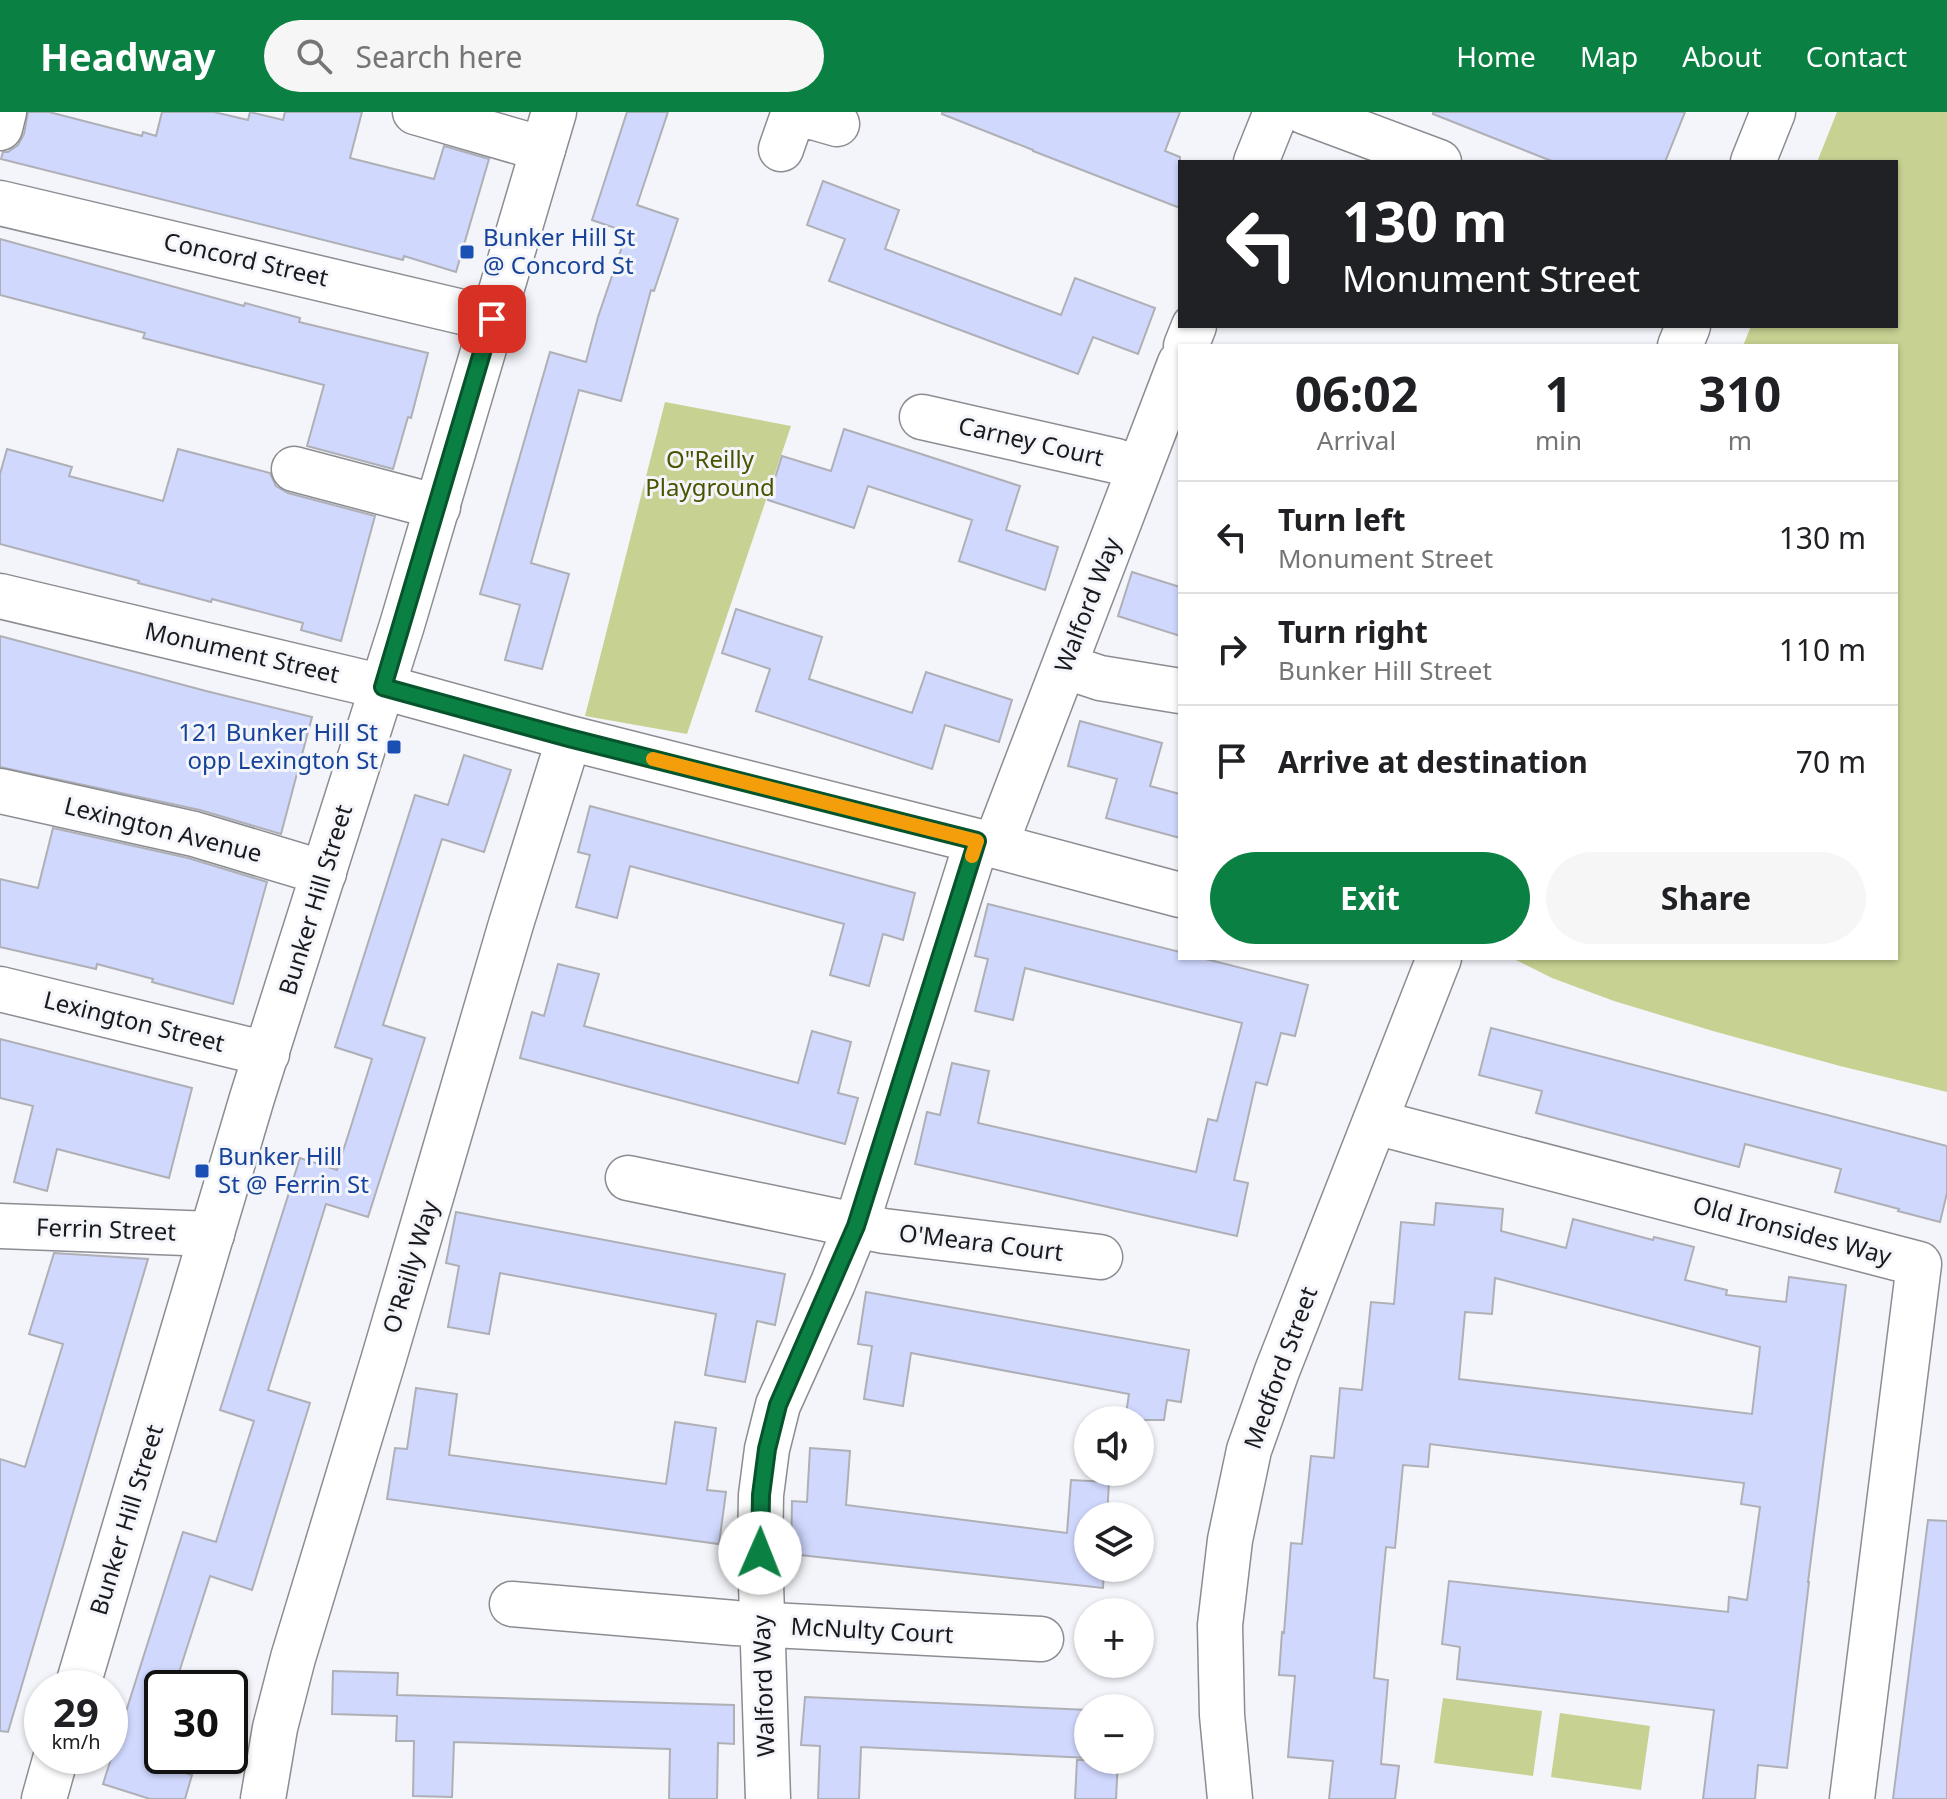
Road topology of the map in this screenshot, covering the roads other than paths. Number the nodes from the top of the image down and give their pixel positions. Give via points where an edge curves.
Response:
1 (4, 112) edge
2 (415, 112) edge
3 (1276, 112) edge
4 (1305, 112) edge
5 (1773, 112) edge
6 (790, 124) edge
7 (837, 124) dead end
8 (0, 128) edge
9 (548, 131) edge
10 (1257, 160) edge
11 (1434, 160) edge
12 (1754, 160) edge
13 (0, 203) edge
14 (492, 319) junction
15 (1178, 368) edge
16 (922, 417) dead end
17 (294, 469) dead end
18 (1139, 469) junction
19 (438, 507) junction
20 (0, 596) edge
21 (1064, 666) junction
22 (383, 687) junction
23 (1178, 691) edge
24 (569, 738) junction
25 (0, 791) edge
26 (986, 844) junction
27 (324, 873) junction
28 (1178, 894) edge
29 (1432, 960) edge
30 (0, 989) edge
31 (267, 1054) junction
32 (1375, 1122) junction
33 (628, 1178) dead end
34 (856, 1226) junction
35 (212, 1234) junction
36 (4, 1236) edge
37 (1100, 1257) dead end
38 (512, 1604) dead end
39 (763, 1625) junction
40 (1041, 1639) dead end
41 (82, 1670) edge
42 (51, 1774) edge
43 (44, 1799) edge
44 (263, 1799) edge
45 (768, 1799) edge
46 (1230, 1799) edge
47 (1852, 1799) edge

1 - 8 street
2 - 9 street
3 - 10 street
4 - 11 street
5 - 12 street
6 - 7 street
9 - 14 street, Bunker Hill Street
13 - 14 street, Concord Street
14 - 19 street, Bunker Hill Street
15 - 18 street, Walford Way
16 - 18 street, Carney Court
17 - 19 street
18 - 21 street, Walford Way
19 - 22 street, Bunker Hill Street
20 - 22 street, Monument Street
21 - 23 street via 1100,678
21 - 26 street, Walford Way
22 - 24 street, Monument Street
22 - 27 street, Bunker Hill Street
24 - 26 street, Monument Street
24 - 44 street, O'Reilly Way via 293,1658
25 - 27 street, Lexington Avenue via 194,834
26 - 28 street, Monument Street
26 - 34 street, Walford Way
27 - 31 street, Bunker Hill Street
29 - 32 street, Medford Street
30 - 31 street, Lexington Street
31 - 35 street, Bunker Hill Street
32 - 46 street, Medford Street via 1277,1371 1242,1480 1220,1625
32 - 47 street, Old Ironsides Way via 1919,1264
33 - 34 street, O'Meara Court
34 - 37 street, O'Meara Court
34 - 39 street, Walford Way via 778,1405 767,1449 761,1495
35 - 36 street, Ferrin Street
35 - 41 street, Bunker Hill Street
38 - 39 street, McNulty Court
39 - 40 street, McNulty Court
39 - 45 street, Walford Way
42 - 43 street

